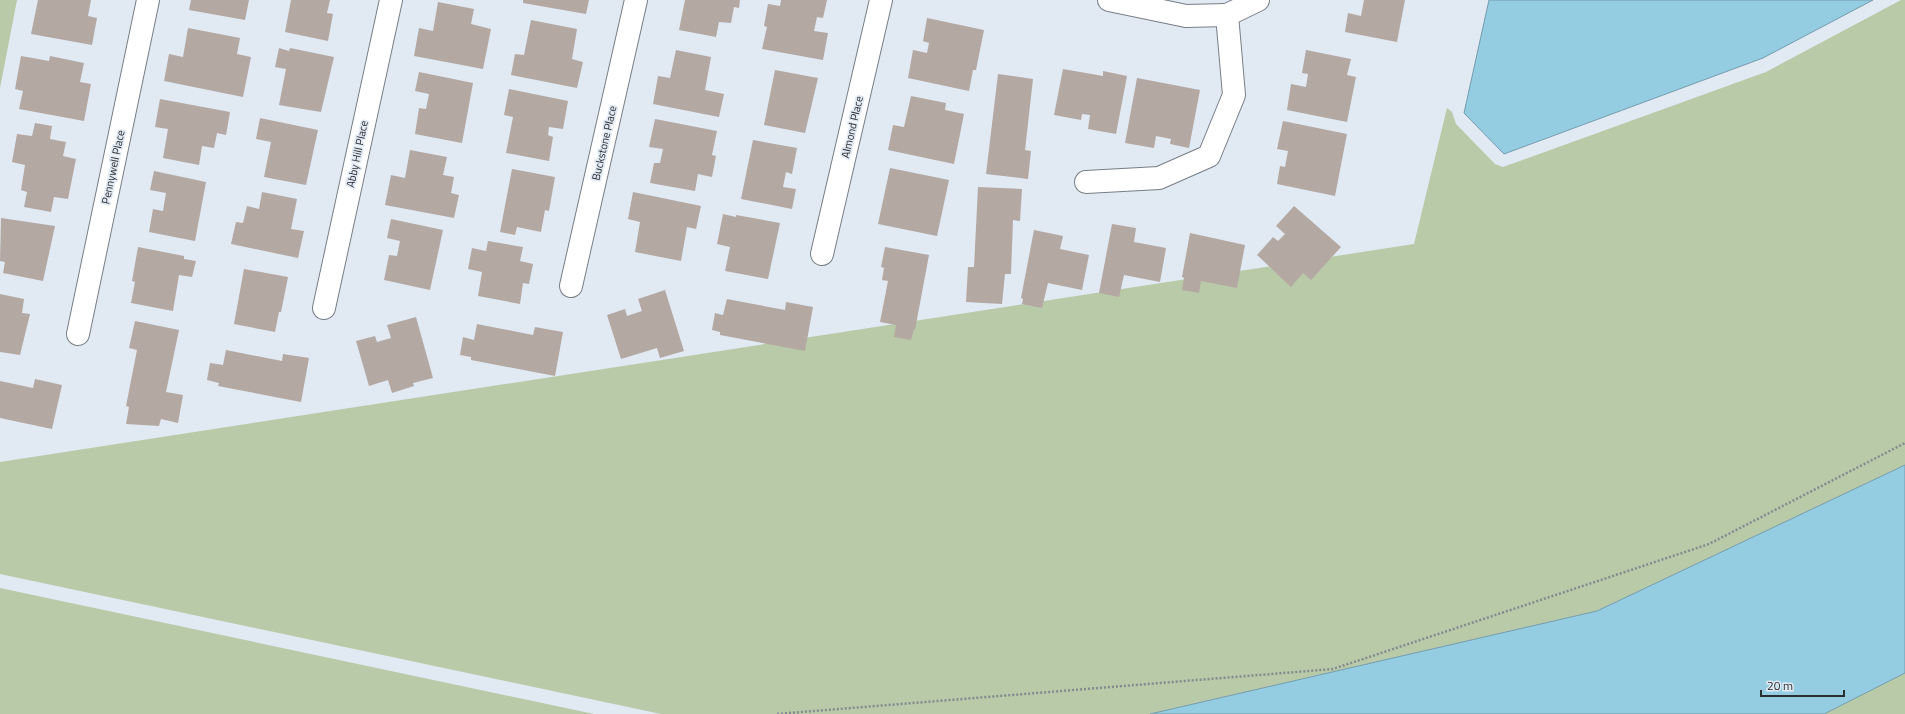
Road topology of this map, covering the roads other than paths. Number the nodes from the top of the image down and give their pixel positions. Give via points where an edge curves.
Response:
1 (148, 0) edge
2 (391, 0) edge
3 (636, 0) edge
4 (882, 0) edge
5 (1109, 0) edge
6 (1258, 0) edge
7 (1227, 15) junction
8 (1086, 182) dead end
9 (822, 254) dead end
10 (571, 286) dead end
11 (324, 308) dead end
12 (78, 334) dead end

1 - 12 street, Pennywell Place
2 - 11 street, Abby Hill Place
3 - 10 street, Buckstone Place
4 - 9 street, Almond Place
5 - 7 street via 1186,16
6 - 7 street
7 - 8 street via 1234,95 1208,156 1159,178

